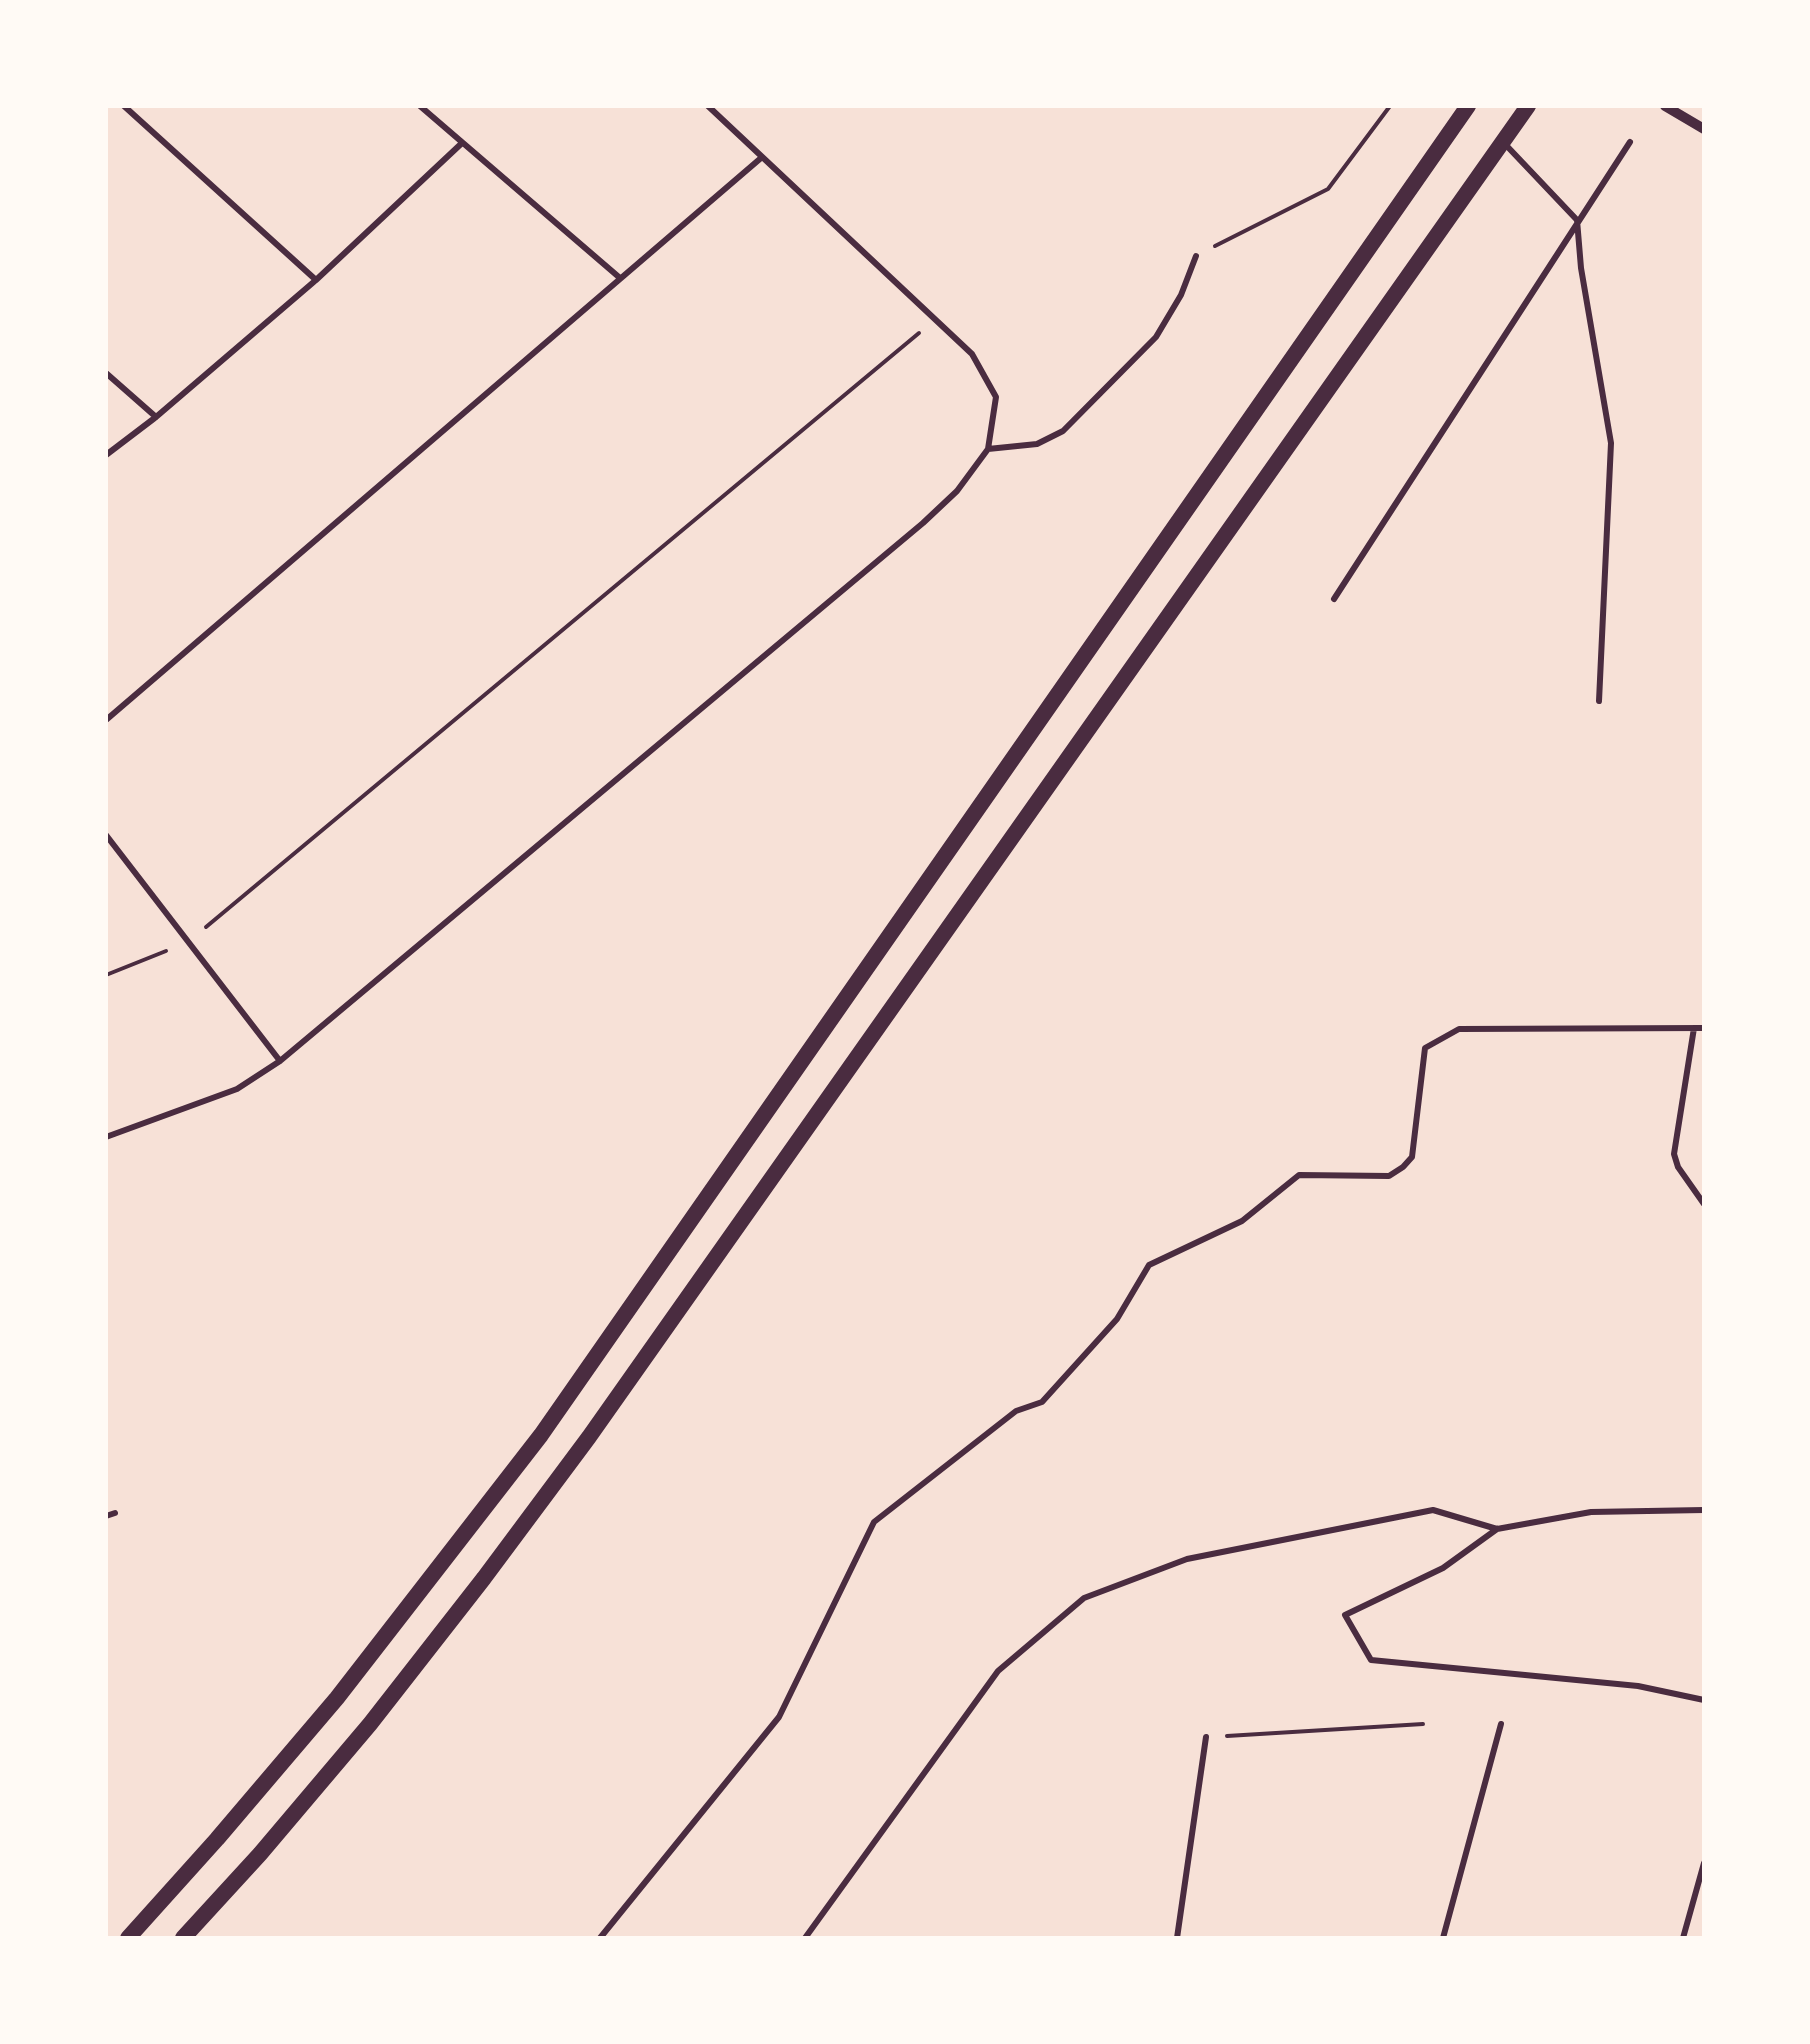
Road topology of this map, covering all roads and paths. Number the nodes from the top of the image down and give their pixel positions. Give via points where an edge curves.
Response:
1 (124, 106) edge
2 (420, 106) edge
3 (708, 106) edge
4 (1390, 106) edge
5 (1456, 106) edge
6 (1468, 106) edge
7 (1528, 106) edge
8 (1665, 106) edge
9 (1704, 129) edge
10 (1503, 142) junction
11 (1630, 142) dead end
12 (462, 143) junction
13 (1437, 150) junction
14 (761, 158) junction
15 (1578, 220) junction
16 (1196, 256) joint
17 (620, 278) junction
18 (316, 280) junction
19 (936, 319) junction
20 (106, 373) edge
21 (156, 417) junction
22 (988, 449) junction
23 (106, 456) edge
24 (1334, 598) dead end
25 (1599, 701) dead end
26 (106, 720) edge
27 (106, 836) edge
28 (188, 942) junction
29 (106, 975) edge
30 (1694, 1028) junction
31 (1704, 1028) edge
32 (280, 1060) junction
33 (106, 1137) edge
34 (1704, 1204) edge
35 (1704, 1510) edge
36 (115, 1513) dead end
37 (106, 1516) edge
38 (1497, 1529) junction
39 (1704, 1700) edge
40 (1423, 1724) dead end
41 (1501, 1724) dead end
42 (1206, 1737) joint
43 (1704, 1863) edge
44 (128, 1938) edge
45 (183, 1938) edge
46 (600, 1938) edge
47 (805, 1938) edge
48 (1177, 1938) edge
49 (1443, 1938) edge
50 (1683, 1938) edge

1 - 18 street
2 - 12 street
3 - 14 street
4 - 16 path via 1328,189
5 - 13 highway
6 - 13 highway
7 - 10 highway
8 - 9 street
10 - 15 street
10 - 45 highway via 589,1437 370,1724
11 - 15 street
12 - 17 street
12 - 18 street
13 - 44 highway via 541,1435 323,1715
14 - 17 street
14 - 19 street
15 - 24 street
15 - 25 street via 1581,268 1611,443
16 - 22 street via 1156,337 1063,431 1037,444
17 - 26 street
18 - 21 street
19 - 22 street via 972,354 996,397
19 - 28 path
20 - 21 street
21 - 23 street
22 - 32 street via 957,491 923,523
27 - 28 street
28 - 29 path
28 - 32 street
30 - 31 street
30 - 34 street via 1674,1154 1678,1167
30 - 46 street via 1459,1029 1425,1048 1412,1157 1403,1167 1389,1176 1299,1175 1242,1221 1149,1265 1117,1318 1042,1402 1016,1410 874,1522 779,1717
32 - 33 street via 237,1089
35 - 38 street via 1591,1512
36 - 37 street
38 - 39 street via 1443,1568 1345,1615 1371,1660 1638,1686
38 - 47 street via 1433,1510 1187,1559 1084,1598 998,1671
40 - 42 path
41 - 49 street
42 - 48 street
43 - 50 street

